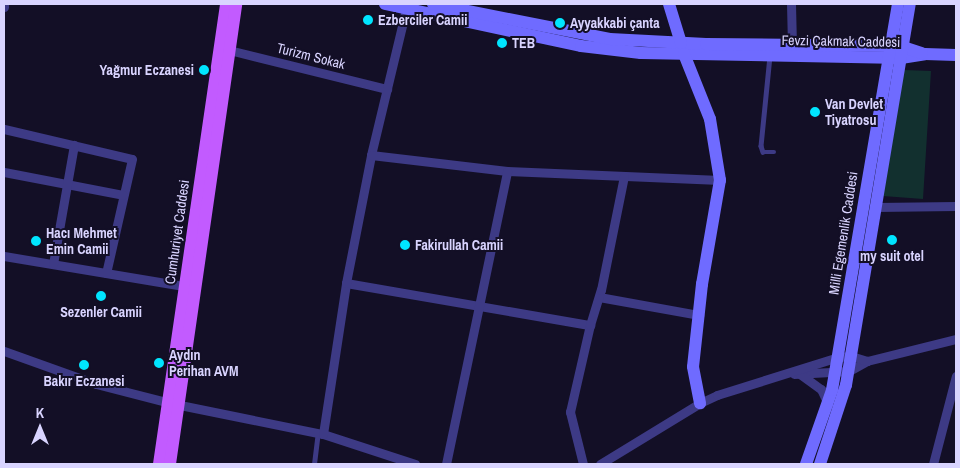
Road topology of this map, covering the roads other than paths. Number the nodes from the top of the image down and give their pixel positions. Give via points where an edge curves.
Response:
1 (226, 4) edge
2 (236, 4) edge
3 (386, 4) edge
4 (432, 4) edge
5 (668, 4) edge
6 (791, 4) edge
7 (898, 4) edge
8 (910, 4) edge
9 (406, 9) junction
10 (792, 44) junction
11 (682, 48) junction
12 (229, 50) junction
13 (888, 52) junction
14 (902, 53) junction
15 (770, 54) junction
16 (956, 55) edge
17 (387, 89) junction
18 (4, 129) edge
19 (74, 145) junction
20 (774, 152) dead end
21 (371, 154) junction
22 (507, 171) junction
23 (4, 172) edge
24 (624, 176) junction
25 (720, 180) junction
26 (68, 184) junction
27 (123, 195) junction
28 (876, 206) junction
29 (956, 206) edge
30 (4, 256) edge
31 (53, 264) junction
32 (106, 273) junction
33 (346, 283) junction
34 (184, 286) junction
35 (598, 297) junction
36 (479, 305) junction
37 (699, 315) junction
38 (590, 325) junction
39 (956, 339) edge
40 (4, 352) edge
41 (851, 356) junction
42 (838, 357) junction
43 (867, 361) junction
44 (849, 371) junction
45 (835, 372) junction
46 (800, 374) junction
47 (784, 376) junction
48 (956, 376) edge
49 (700, 403) junction
50 (174, 404) junction
51 (828, 406) junction
52 (320, 434) junction
53 (159, 464) edge
54 (170, 464) edge
55 (314, 464) edge
56 (415, 464) edge
57 (446, 464) edge
58 (583, 464) edge
59 (600, 464) edge
60 (806, 464) edge
61 (820, 464) edge
62 (933, 464) edge

1 - 34 main road, Cumhuriyet Caddesi
2 - 12 main road, Cumhuriyet Caddesi
3 - 9 street, Fevzi Çakmak Caddesi
4 - 11 street, Fevzi Çakmak Caddesi via 579,34
5 - 11 street
6 - 10 street
7 - 13 street, Milli Egemenlik Caddesi
8 - 14 street, Milli Egemenlik Caddesi
9 - 11 street, Fevzi Çakmak Caddesi via 581,46 641,53
9 - 17 street
10 - 11 street, Fevzi Çakmak Caddesi
10 - 13 street, Fevzi Çakmak Caddesi
11 - 15 street, Fevzi Çakmak Caddesi
11 - 25 street via 710,119
12 - 17 street, Turizm Sokak
12 - 50 main road, Cumhuriyet Caddesi
13 - 14 street, Fevzi Çakmak Caddesi
13 - 15 street, Fevzi Çakmak Caddesi
13 - 42 street, Milli Egemenlik Caddesi
14 - 16 street, Fevzi Çakmak Caddesi
14 - 28 street, Milli Egemenlik Caddesi
15 - 20 lane via 761,146 763,152
17 - 21 street
18 - 19 street
19 - 26 street
19 - 27 street via 132,159
21 - 22 street
21 - 33 street
22 - 24 street
22 - 36 street
23 - 26 street
24 - 25 street
24 - 35 street
25 - 37 street
26 - 27 street
26 - 31 street
27 - 32 street
28 - 29 street
28 - 41 street, Milli Egemenlik Caddesi
30 - 31 street
31 - 32 street
32 - 34 street
33 - 36 street
33 - 52 street
34 - 50 main road, Cumhuriyet Caddesi
35 - 37 street
35 - 38 street
36 - 38 street
36 - 57 street
37 - 49 street via 693,367
38 - 58 street via 570,412
39 - 43 street
40 - 50 street via 96,384
41 - 42 street
41 - 43 street
41 - 44 street, Milli Egemenlik Caddesi
42 - 45 street, Milli Egemenlik Caddesi
42 - 47 street
43 - 44 street
44 - 45 street
44 - 61 street, Milli Egemenlik Caddesi
45 - 46 street
45 - 51 street, Milli Egemenlik Caddesi
46 - 47 street
46 - 51 street via 821,389
47 - 49 street
48 - 62 street
49 - 59 street
50 - 52 street
50 - 53 main road, Cumhuriyet Caddesi
50 - 54 main road, Cumhuriyet Caddesi
51 - 60 street, Milli Egemenlik Caddesi
52 - 55 lane
52 - 56 street

